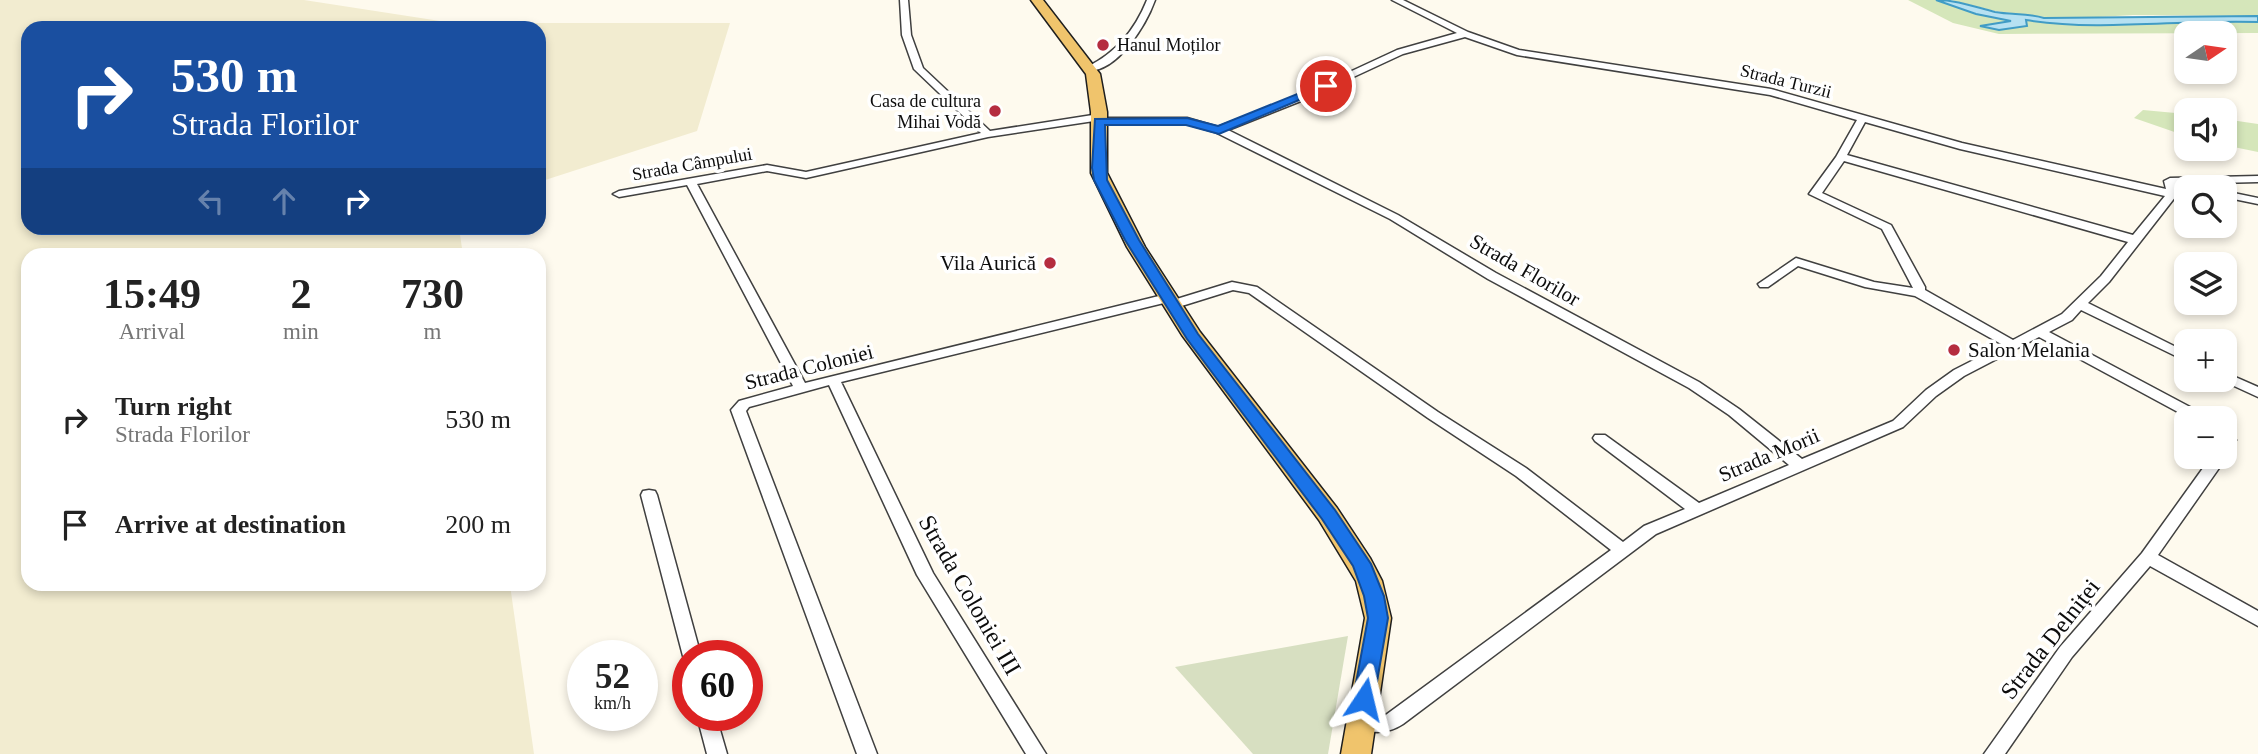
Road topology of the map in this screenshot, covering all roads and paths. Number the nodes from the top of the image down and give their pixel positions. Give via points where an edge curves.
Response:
1 (904, 0) edge
2 (1037, 0) edge
3 (1151, 0) edge
4 (1396, 0) edge
5 (1465, 34) junction
6 (1090, 69) junction
7 (1099, 119) junction
8 (1862, 119) junction
9 (1219, 130) junction
10 (988, 134) junction
11 (1842, 157) junction
12 (2237, 179) edge
13 (2258, 179) edge
14 (691, 182) junction
15 (2174, 191) edge
16 (2174, 193) edge
17 (619, 194) dead end
18 (2237, 197) edge
19 (2258, 201) edge
20 (2136, 240) junction
21 (1764, 284) dead end
22 (1918, 292) junction
23 (1170, 302) junction
24 (2079, 304) junction
25 (2040, 332) junction
26 (2013, 345) junction
27 (2174, 351) edge
28 (834, 382) junction
29 (2237, 382) edge
30 (801, 388) junction
31 (2258, 393) edge
32 (2178, 406) edge
33 (1600, 438) dead end
34 (1799, 465) junction
35 (2210, 469) edge
36 (649, 495) dead end
37 (1697, 509) junction
38 (1622, 550) junction
39 (2148, 557) junction
40 (2258, 619) edge
41 (688, 640) edge
42 (1360, 721) junction
43 (711, 731) edge
44 (717, 754) edge
45 (867, 754) edge
46 (1036, 754) edge
47 (1356, 754) edge
48 (1994, 754) edge

1 - 10 street via 912,57 919,69
2 - 6 main road
3 - 6 street via 1139,27 1123,47
4 - 5 street, Strada Turzii
5 - 8 street, Strada Turzii via 1541,57 1771,92
5 - 9 street via 1400,52
6 - 7 main road
7 - 9 street, Strada Florilor via 1187,121
7 - 10 street, Strada Câmpului
7 - 23 main road via 1101,180
8 - 11 street
8 - 15 street, Strada Turzii via 1960,146
9 - 34 street, Strada Florilor via 1394,217 1693,385
10 - 14 street, Strada Câmpului via 806,175 767,168
11 - 20 street
11 - 22 street via 1815,194 1887,227
12 - 13 street
14 - 17 street, Strada Câmpului
14 - 30 street
16 - 20 street, Strada Morii
18 - 19 street
20 - 24 street, Strada Morii
21 - 22 street via 1796,262 1857,282
22 - 26 street
23 - 28 street, Strada Coloniei
23 - 38 street, Strada Coloniei via 1232,286 1253,290 1521,472
23 - 42 main road via 1362,564 1378,618
24 - 25 street, Strada Morii via 2067,317
24 - 27 street
25 - 26 street, Strada Morii
25 - 32 street
26 - 34 street, Strada Morii via 1959,373 1898,424
28 - 30 street, Strada Coloniei
28 - 46 street, Strada Coloniei III via 925,575
29 - 31 street
30 - 45 street, Strada Coloniei via 737,410
33 - 37 street
34 - 37 street, Strada Morii
35 - 39 street, Strada Delniței
36 - 41 street
37 - 38 street, Strada Morii via 1650,530
38 - 42 street, Strada Morii via 1386,725
39 - 40 street
39 - 48 street, Strada Delniței via 2066,652
42 - 47 main road
43 - 44 street

